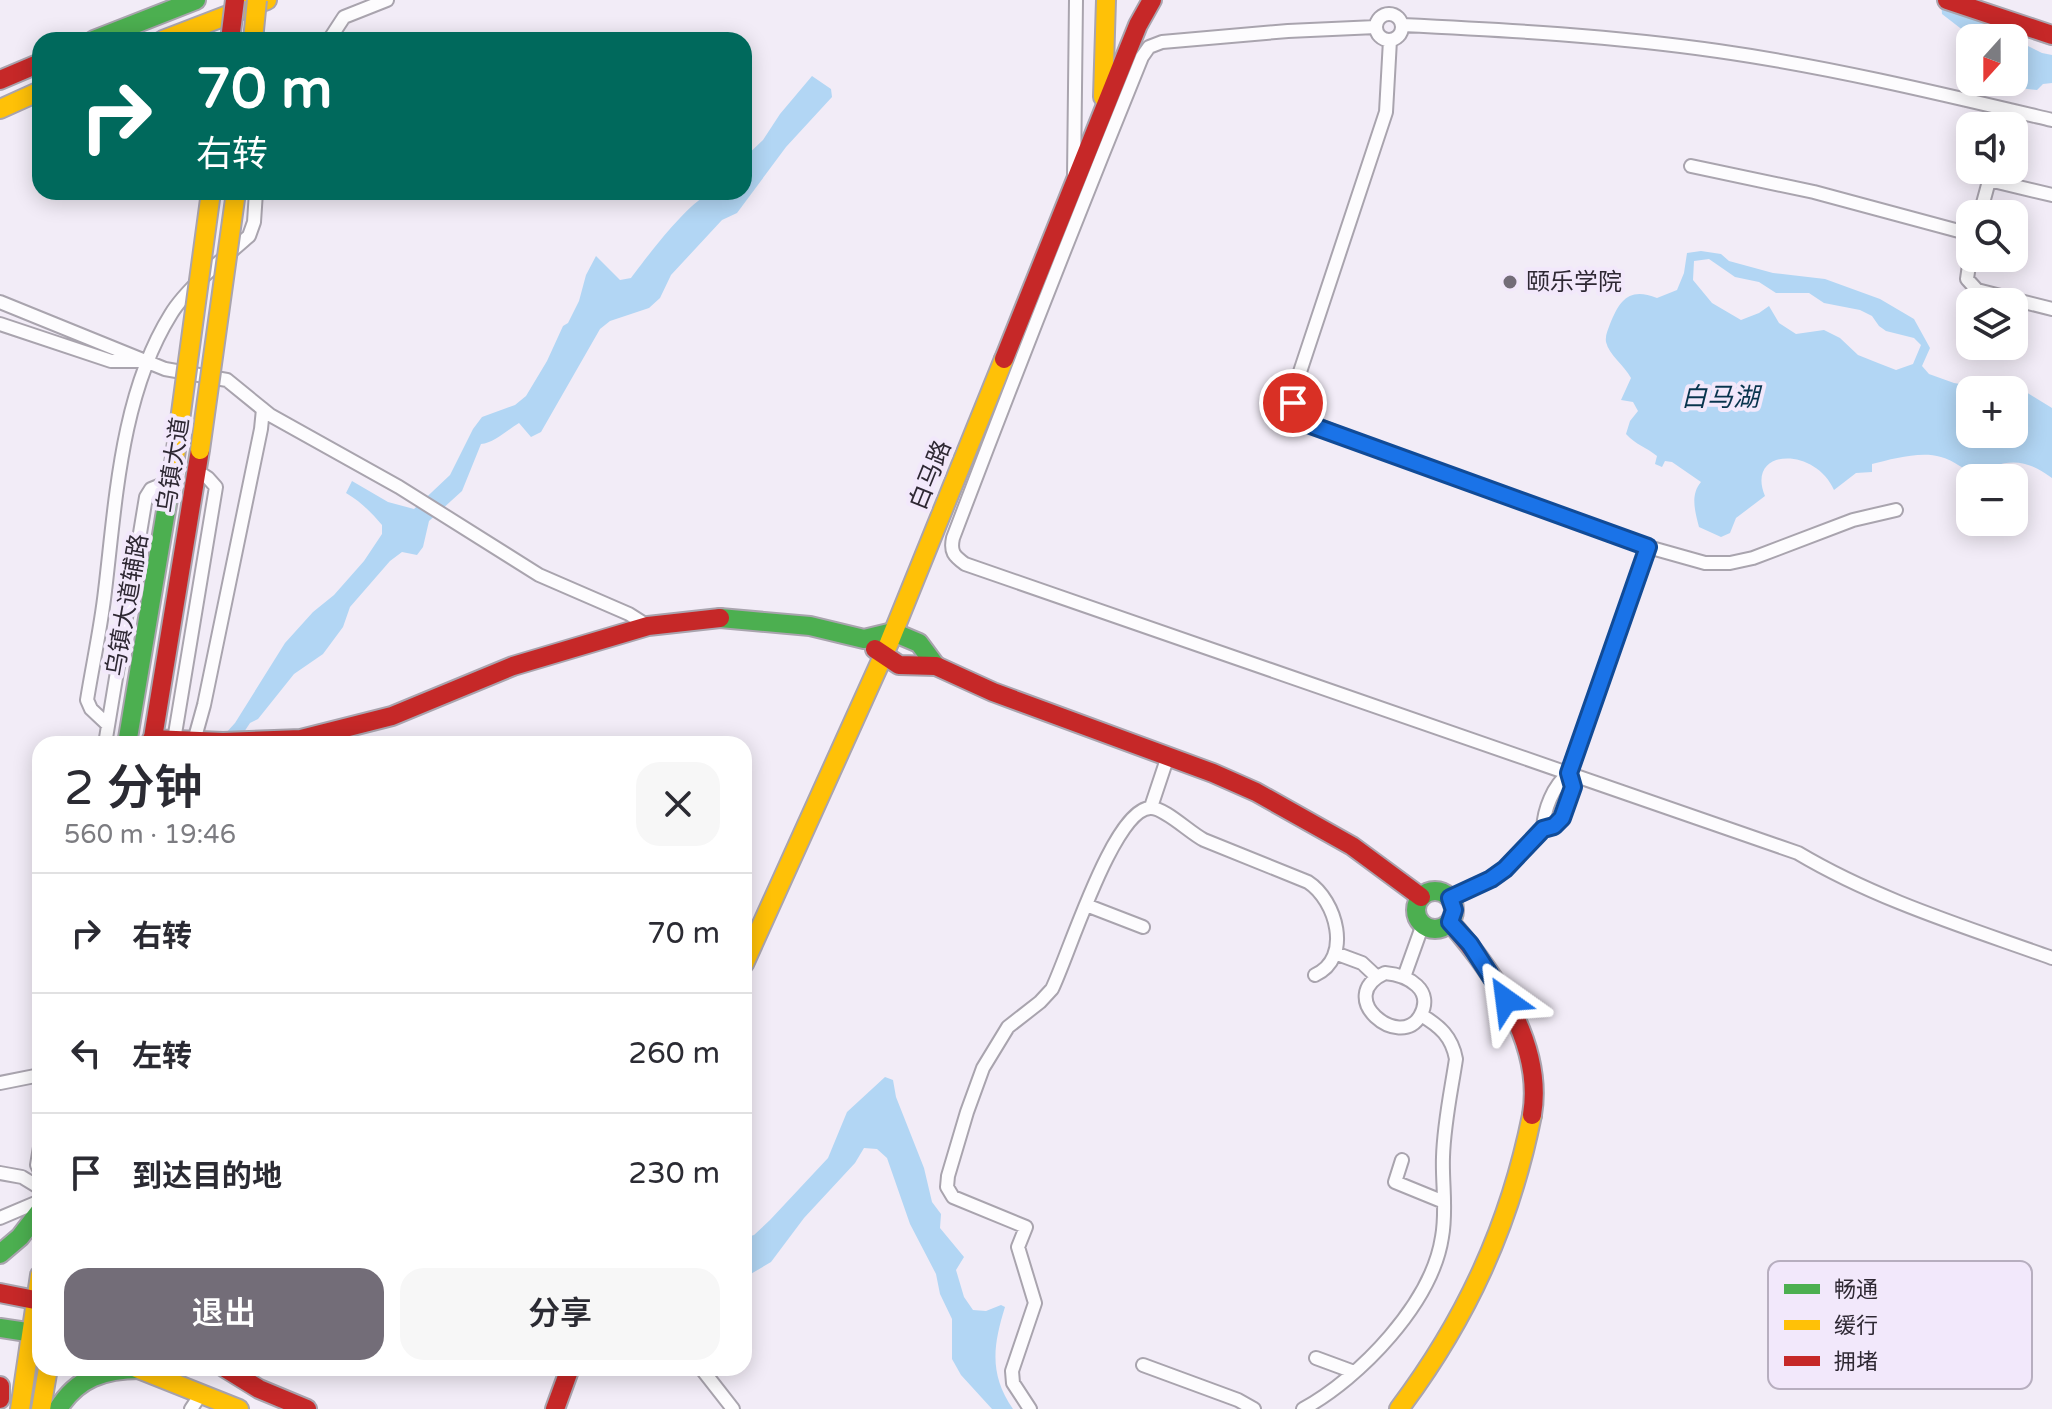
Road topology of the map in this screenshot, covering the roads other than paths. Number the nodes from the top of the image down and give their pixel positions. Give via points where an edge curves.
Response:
1 (196, 0) edge
2 (235, 0) edge
3 (257, 0) edge
4 (267, 0) edge
5 (387, 0) edge
6 (1076, 0) edge
7 (1106, 0) edge
8 (1152, 0) edge
9 (1947, 0) edge
10 (362, 5) edge
11 (1389, 14) edge
12 (114, 32) edge
13 (184, 32) edge
14 (231, 32) edge
15 (254, 32) edge
16 (334, 32) edge
17 (2052, 35) edge
18 (1390, 40) junction
19 (32, 66) edge
20 (0, 80) edge
21 (32, 95) edge
22 (0, 109) edge
23 (2010, 110) joint
24 (1102, 112) junction
25 (2052, 120) edge
26 (1691, 166) dead end
27 (1074, 181) junction
28 (2018, 184) edge
29 (2052, 195) edge
30 (210, 200) edge
31 (235, 200) edge
32 (255, 200) edge
33 (1956, 230) edge
34 (1968, 272) edge
35 (0, 302) edge
36 (2052, 309) edge
37 (0, 324) edge
38 (146, 361) junction
39 (263, 409) junction
40 (197, 471) junction
41 (171, 481) junction
42 (1896, 510) dead end
43 (1648, 547) junction
44 (648, 626) junction
45 (893, 632) junction
46 (864, 639) junction
47 (883, 656) junction
48 (936, 666) junction
49 (108, 725) junction
50 (106, 736) edge
51 (128, 736) edge
52 (153, 736) edge
53 (175, 736) edge
54 (197, 736) edge
55 (313, 736) edge
56 (1168, 756) junction
57 (1569, 773) junction
58 (1551, 799) junction
59 (1567, 805) junction
60 (1151, 807) junction
61 (1543, 829) junction
62 (1421, 897) junction
63 (1450, 898) junction
64 (1086, 905) junction
65 (1450, 922) junction
66 (1423, 924) junction
67 (1143, 927) dead end
68 (752, 946) edge
69 (1335, 953) junction
70 (2052, 958) edge
71 (1315, 975) dead end
72 (1377, 977) junction
73 (1404, 977) junction
74 (1421, 1015) junction
75 (32, 1077) edge
76 (0, 1083) edge
77 (1402, 1160) dead end
78 (0, 1173) edge
79 (32, 1183) edge
80 (1444, 1202) junction
81 (32, 1204) edge
82 (0, 1218) edge
83 (32, 1221) edge
84 (0, 1254) edge
85 (0, 1293) edge
86 (32, 1300) edge
87 (0, 1328) edge
88 (32, 1332) edge
89 (32, 1352) edge
90 (1316, 1358) dead end
91 (1143, 1365) dead end
92 (1354, 1372) junction
93 (47, 1376) edge
94 (93, 1376) edge
95 (151, 1376) edge
96 (238, 1376) edge
97 (567, 1376) edge
98 (707, 1376) edge
99 (0, 1386) edge
100 (0, 1399) edge
101 (196, 1401) edge
102 (20, 1409) edge
103 (41, 1409) edge
104 (58, 1409) edge
105 (239, 1409) edge
106 (307, 1409) edge
107 (555, 1409) edge
108 (733, 1409) edge
109 (1030, 1409) edge
110 (1254, 1409) edge
111 (1303, 1409) edge
112 (1399, 1409) edge

1 - 12 main road
2 - 14 main road, bridge
3 - 15 main road, bridge
4 - 13 main road
5 - 10 street
6 - 27 street
7 - 24 main road
8 - 24 main road, 白马路
9 - 17 main road
10 - 16 street
11 - 18 street via 1379,35
11 - 18 street via 1401,33
11 - 23 street via 1720,51
11 - 57 street via 1149,47 1075,223 951,549 965,564
18 - 43 street via 1386,112 1293,393 1296,411 1323,430
19 - 20 main road
21 - 22 main road
23 - 25 street
24 - 27 main road, 白马路
26 - 33 street
27 - 45 main road, 白马路
28 - 29 street
30 - 41 main road, 乌镇大道, bridge
31 - 40 main road, 乌镇大道, bridge
32 - 38 street via 249,236 179,303
34 - 36 street via 1967,279 1977,290
35 - 38 street
37 - 38 street via 111,361
38 - 39 street via 227,380
38 - 49 street via 114,515 87,700
39 - 44 street via 539,575
39 - 54 street
40 - 52 main road, 乌镇大道
40 - 53 street via 216,487
41 - 49 street, 乌镇大道辅路 via 151,489 146,497
41 - 51 main road, 乌镇大道
42 - 43 street via 1730,563 1705,563
43 - 57 street
44 - 46 main road via 714,618 810,626
44 - 55 main road via 513,666 392,716
45 - 46 main road
45 - 47 main road, 白马路
45 - 48 main road via 919,643
46 - 47 main road
47 - 48 main road via 899,665
47 - 68 main road, 白马路
48 - 56 main road
49 - 50 street, 乌镇大道辅路
56 - 60 street
56 - 62 main road via 1293,811
57 - 58 street
57 - 59 street via 1573,787
57 - 70 street via 1798,853 1872,892
58 - 59 street
58 - 61 street
59 - 61 street via 1554,826
60 - 64 street via 1129,820 1118,836
60 - 69 street via 1189,833 1319,889 1335,924
61 - 63 street via 1505,869
62 - 63 main road via 1439,891
62 - 66 main road via 1417,914
63 - 65 main road
64 - 67 street
64 - 109 street via 1052,989 1008,1027 991,1051 948,1176 953,1197 1026,1227 1018,1247 1035,1303 1012,1371 1013,1383
65 - 66 main road via 1440,928
65 - 112 main road via 1494,979 1517,1021 1534,1085 1532,1113 1517,1181 1491,1256 1452,1334
66 - 73 street
69 - 71 street
69 - 72 street via 1362,963
72 - 73 street
72 - 74 street via 1366,1000 1373,1017 1404,1028
73 - 74 street via 1423,991
74 - 80 street via 1446,1034 1456,1059 1444,1134
75 - 76 street
77 - 80 street via 1395,1182
78 - 79 street
80 - 92 street via 1442,1237 1429,1277 1398,1326
81 - 82 street
83 - 84 main road
85 - 86 main road
87 - 88 main road
89 - 102 main road
90 - 92 street
91 - 110 street
92 - 111 street
93 - 103 main road
94 - 104 main road via 66,1395
95 - 101 main road
96 - 106 main road
97 - 107 main road
98 - 108 street
99 - 100 main road
101 - 105 main road

